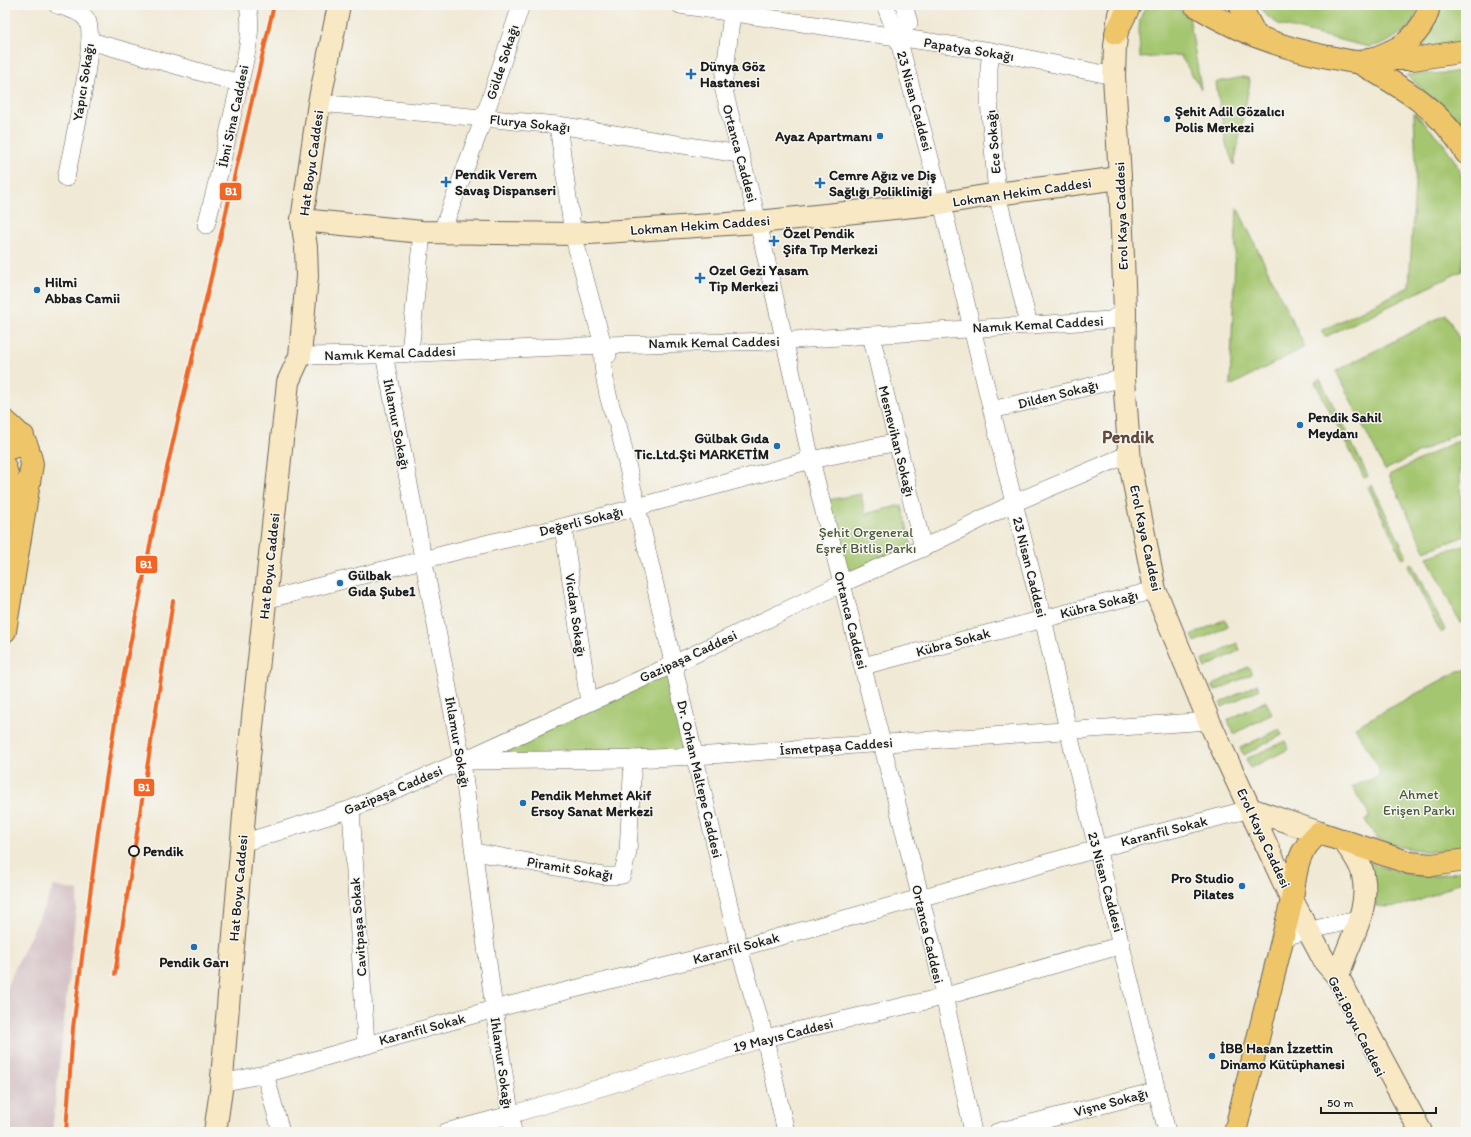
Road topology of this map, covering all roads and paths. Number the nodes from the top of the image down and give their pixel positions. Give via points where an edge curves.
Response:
1 (57, 5) edge
2 (248, 5) edge
3 (339, 5) edge
4 (520, 5) edge
5 (680, 5) edge
6 (885, 5) edge
7 (904, 5) edge
8 (1120, 5) edge
9 (1130, 5) edge
10 (1196, 5) edge
11 (1240, 5) edge
12 (1428, 5) edge
13 (703, 7) edge
14 (732, 13) junction
15 (896, 32) junction
16 (1116, 33) junction
17 (1256, 36) junction
18 (90, 41) junction
19 (991, 51) junction
20 (1466, 51) edge
21 (1363, 60) junction
22 (1114, 76) junction
23 (239, 83) junction
24 (320, 103) junction
25 (484, 118) junction
26 (558, 125) junction
27 (1466, 153) edge
28 (739, 154) junction
29 (66, 178) dead end
30 (1120, 178) junction
31 (997, 194) junction
32 (948, 198) junction
33 (302, 220) junction
34 (758, 222) junction
35 (206, 225) dead end
36 (432, 231) junction
37 (574, 234) junction
38 (1125, 311) junction
39 (1029, 325) junction
40 (973, 328) junction
41 (871, 335) junction
42 (784, 340) junction
43 (603, 344) junction
44 (410, 353) junction
45 (384, 354) junction
46 (300, 356) junction
47 (1124, 378) junction
48 (992, 410) junction
49 (5, 421) edge
50 (23, 436) junction
51 (898, 442) junction
52 (5, 450) edge
53 (1129, 454) junction
54 (811, 460) junction
55 (5, 467) edge
56 (1014, 503) junction
57 (636, 507) junction
58 (564, 527) junction
59 (20, 539) junction
60 (923, 548) junction
61 (424, 559) junction
62 (842, 584) junction
63 (1155, 590) junction
64 (265, 600) junction
65 (1043, 618) junction
66 (5, 631) edge
67 (674, 664) junction
68 (863, 666) junction
69 (589, 702) junction
70 (1209, 721) junction
71 (1068, 730) junction
72 (881, 742) junction
73 (695, 756) junction
74 (633, 759) junction
75 (462, 761) junction
76 (350, 809) junction
77 (1250, 809) junction
78 (1320, 833) junction
79 (1343, 840) junction
80 (242, 844) junction
81 (1096, 849) junction
82 (475, 852) junction
83 (1466, 860) edge
84 (920, 898) junction
85 (1292, 900) junction
86 (1361, 918) junction
87 (1310, 932) junction
88 (1282, 941) junction
89 (1122, 945) junction
90 (739, 948) junction
91 (1331, 970) junction
92 (943, 997) junction
93 (494, 1009) junction
94 (765, 1038) junction
95 (366, 1044) junction
96 (265, 1074) junction
97 (221, 1083) junction
98 (1156, 1091) junction
99 (510, 1115) junction
100 (215, 1132) edge
101 (281, 1132) edge
102 (446, 1132) edge
103 (513, 1132) edge
104 (786, 1132) edge
105 (972, 1132) edge
106 (997, 1132) edge
107 (1167, 1132) edge
108 (1236, 1132) edge
109 (1412, 1132) edge
110 (1422, 1132) edge

1 - 18 street, Yapıcı Sokağı via 80,13 86,19 90,26
2 - 23 street, İbni Sina Caddesi via 250,34
3 - 24 street, Hat Boyu Caddesi
4 - 25 street, Gölde Sokağı
5 - 13 street, Papatya Sokağı
6 - 15 street, 23 Nisan Caddesi
7 - 15 street via 909,23
8 - 16 street, Erol Kaya Caddesi
9 - 16 main road
10 - 17 main road
11 - 17 main road
12 - 21 main road via 1427,14 1412,38 1391,52
13 - 14 street, Papatya Sokağı
14 - 15 street, Papatya Sokağı
14 - 28 street, Ortanca Caddesi via 723,87
15 - 19 street, Papatya Sokağı
15 - 32 street, 23 Nisan Caddesi
16 - 22 street, Erol Kaya Caddesi
17 - 21 main road via 1289,49
18 - 23 street
18 - 29 street, Yapıcı Sokağı
19 - 22 street, Papatya Sokağı
19 - 31 street, Ece Sokağı via 990,101
20 - 21 main road via 1413,59
21 - 27 main road via 1406,90 1446,123
22 - 30 street, Erol Kaya Caddesi
23 - 35 street, İbni Sina Caddesi
24 - 25 street, Flurya Sokağı
24 - 33 street, Hat Boyu Caddesi
25 - 26 street, Flurya Sokağı
25 - 36 street, Gölde Sokağı
26 - 28 street, Flurya Sokağı
26 - 37 street, Dr. Orhan Maltepe Caddesi
28 - 34 street, Ortanca Caddesi
30 - 31 street, Lokman Hekim Caddesi
30 - 38 street, Erol Kaya Caddesi
31 - 32 street, Lokman Hekim Caddesi
31 - 39 street, Ece Sokağı
32 - 34 street, Lokman Hekim Caddesi
32 - 40 street, 23 Nisan Caddesi
33 - 36 street, Lokman Hekim Caddesi
33 - 46 street, Hat Boyu Caddesi via 307,276
34 - 37 street, Lokman Hekim Caddesi
34 - 42 street, Ortanca Caddesi
36 - 37 street, Lokman Hekim Caddesi
36 - 44 street, Gölde Sokağı
37 - 43 street, Dr. Orhan Maltepe Caddesi
38 - 39 street, Namık Kemal Caddesi via 1111,320
38 - 47 street, Erol Kaya Caddesi
39 - 40 street, Namık Kemal Caddesi
40 - 41 street, Namık Kemal Caddesi
40 - 48 street, 23 Nisan Caddesi
41 - 42 street, Namık Kemal Caddesi
41 - 51 street, Mesnevihan Sokağı
42 - 43 street, Namık Kemal Caddesi
42 - 54 street, Ortanca Caddesi
43 - 44 street, Namık Kemal Caddesi
43 - 57 street, Dr. Orhan Maltepe Caddesi via 603,364
44 - 45 street, Namık Kemal Caddesi
45 - 46 street, Namık Kemal Caddesi
45 - 61 street, Ihlamur Sokağı
46 - 64 street, Hat Boyu Caddesi via 288,382
47 - 48 street, Dilden Sokağı
47 - 53 street, Erol Kaya Caddesi
48 - 56 street, 23 Nisan Caddesi
49 - 50 main road
50 - 52 main road via 13,447
50 - 59 main road via 32,464
51 - 54 street, Değerli Sokağı
51 - 60 street, Mesnevihan Sokağı
53 - 56 street, Gazipaşa Caddesi
53 - 63 street, Erol Kaya Caddesi
54 - 57 street, Değerli Sokağı
54 - 62 street, Ortanca Caddesi
55 - 59 main road via 19,520
56 - 60 street, Gazipaşa Caddesi
56 - 65 street, 23 Nisan Caddesi
57 - 58 street, Değerli Sokağı
57 - 67 street, Dr. Orhan Maltepe Caddesi
58 - 61 street, Değerli Sokağı
58 - 69 street, Vicdan Sokağı
59 - 66 main road
60 - 62 street, Gazipaşa Caddesi
61 - 64 street, Değerli Sokağı
61 - 75 street, Ihlamur Sokağı
62 - 67 street, Gazipaşa Caddesi
62 - 68 street, Ortanca Caddesi
63 - 65 street, Kübra Sokağı
63 - 70 street, Erol Kaya Caddesi
64 - 80 street, Hat Boyu Caddesi
65 - 68 street, Kübra Sokak
65 - 71 street, 23 Nisan Caddesi
67 - 69 street, Gazipaşa Caddesi
67 - 73 street, Dr. Orhan Maltepe Caddesi
68 - 72 street, Ortanca Caddesi
69 - 75 street, Gazipaşa Caddesi
70 - 71 street, İsmetpaşa Caddesi
70 - 77 street, Erol Kaya Caddesi
71 - 72 street, İsmetpaşa Caddesi
71 - 81 street, 23 Nisan Caddesi
72 - 73 street, İsmetpaşa Caddesi
72 - 84 street, Ortanca Caddesi
73 - 74 street, İsmetpaşa Caddesi
73 - 90 street, Dr. Orhan Maltepe Caddesi
74 - 75 street, İsmetpaşa Caddesi
74 - 82 street, Piramit Sokağı via 628,852 622,875 604,876
75 - 76 street, Gazipaşa Caddesi
75 - 82 street, Ihlamur Sokağı
76 - 80 street, Gazipaşa Caddesi
76 - 95 street, Cavitpaşa Sokak
77 - 78 street
77 - 81 street, Karanfil Sokak
77 - 85 street, Erol Kaya Caddesi
78 - 79 main road
78 - 85 main road via 1307,844 1300,857 1294,878
79 - 83 main road via 1421,865
79 - 86 street via 1363,874 1365,893
80 - 97 street, Hat Boyu Caddesi
81 - 84 street, Karanfil Sokak
81 - 89 street, 23 Nisan Caddesi
82 - 93 street, Ihlamur Sokağı
84 - 90 street, Karanfil Sokak
84 - 92 street, Ortanca Caddesi
85 - 87 street
85 - 88 main road, Erol Kaya Caddesi
86 - 87 street
86 - 91 street via 1343,958
87 - 88 street via 1291,935
87 - 91 street
88 - 108 main road, Erol Kaya Caddesi
89 - 92 street, 19 Mayıs Caddesi
89 - 98 street, 23 Nisan Caddesi
90 - 93 street, Karanfil Sokak
90 - 94 street, Dr. Orhan Maltepe Caddesi
91 - 109 street, Gezi Boyu Caddesi via 1332,984
91 - 110 street
92 - 94 street, 19 Mayıs Caddesi
92 - 105 street, Ortanca Caddesi
93 - 95 street, Karanfil Sokak
93 - 99 street, Ihlamur Sokağı
94 - 99 street, 19 Mayıs Caddesi
94 - 104 street, Dr. Orhan Maltepe Caddesi
95 - 96 street, Karanfil Sokak
96 - 97 street, Karanfil Sokak
96 - 101 street
97 - 100 street, Hat Boyu Caddesi
98 - 106 street, Vişne Sokağı
98 - 107 street, 23 Nisan Caddesi
99 - 102 street, 19 Mayıs Caddesi
99 - 103 street, Ihlamur Sokağı

